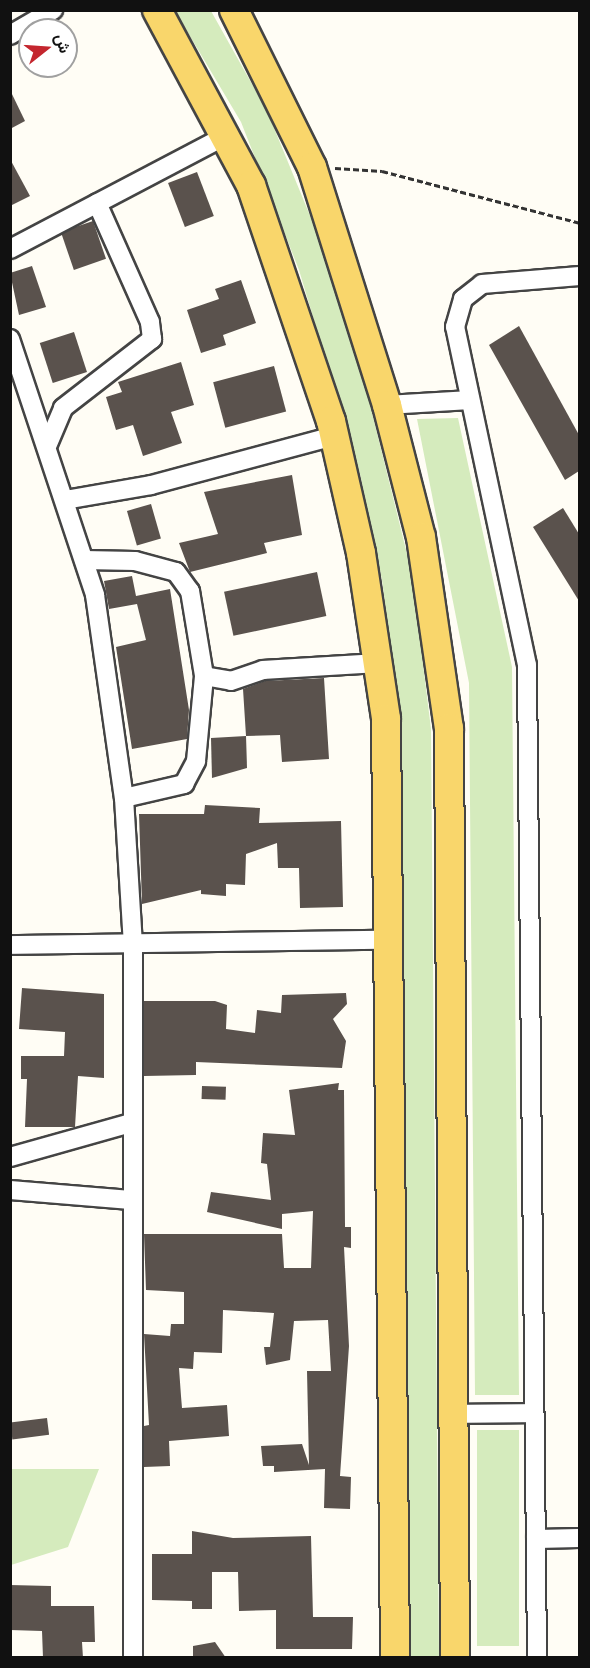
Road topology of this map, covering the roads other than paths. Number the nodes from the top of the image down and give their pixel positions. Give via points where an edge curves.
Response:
1 (53, 10) edge
2 (157, 10) edge
3 (234, 10) edge
4 (10, 35) edge
5 (225, 136) junction
6 (97, 203) junction
7 (10, 249) edge
8 (579, 276) edge
9 (10, 339) edge
10 (470, 400) junction
11 (387, 405) junction
12 (334, 436) junction
13 (48, 444) junction
14 (65, 500) junction
15 (84, 560) junction
16 (378, 663) junction
17 (204, 676) junction
18 (124, 798) junction
19 (389, 940) junction
20 (133, 944) junction
21 (10, 945) edge
22 (131, 1123) junction
23 (10, 1157) edge
24 (10, 1190) edge
25 (131, 1200) junction
26 (534, 1413) junction
27 (453, 1414) junction
28 (579, 1538) edge
29 (536, 1539) junction
30 (133, 1658) edge
31 (395, 1658) edge
32 (455, 1658) edge
33 (537, 1658) edge

1 - 4 street
2 - 5 main road
3 - 11 main road via 312,167
5 - 6 street
5 - 12 main road via 251,185
6 - 7 street
6 - 13 street via 150,322 152,339 63,408
8 - 10 street via 482,284 463,299 454,327
9 - 13 street
10 - 11 street
10 - 26 street via 527,665
11 - 27 main road via 421,537 449,728
12 - 14 street via 151,485
12 - 16 main road via 361,553
13 - 14 street
14 - 15 street
15 - 17 street via 135,561 176,572 190,591
15 - 18 street via 95,596
16 - 17 street via 263,670 231,681
16 - 19 main road via 386,719
17 - 18 street via 196,761 184,784
18 - 20 street
19 - 20 street
19 - 31 main road
20 - 21 street
20 - 22 street
22 - 23 street
22 - 25 street
24 - 25 street
25 - 30 street
26 - 27 street
26 - 29 street
27 - 32 main road
28 - 29 street
29 - 33 street

